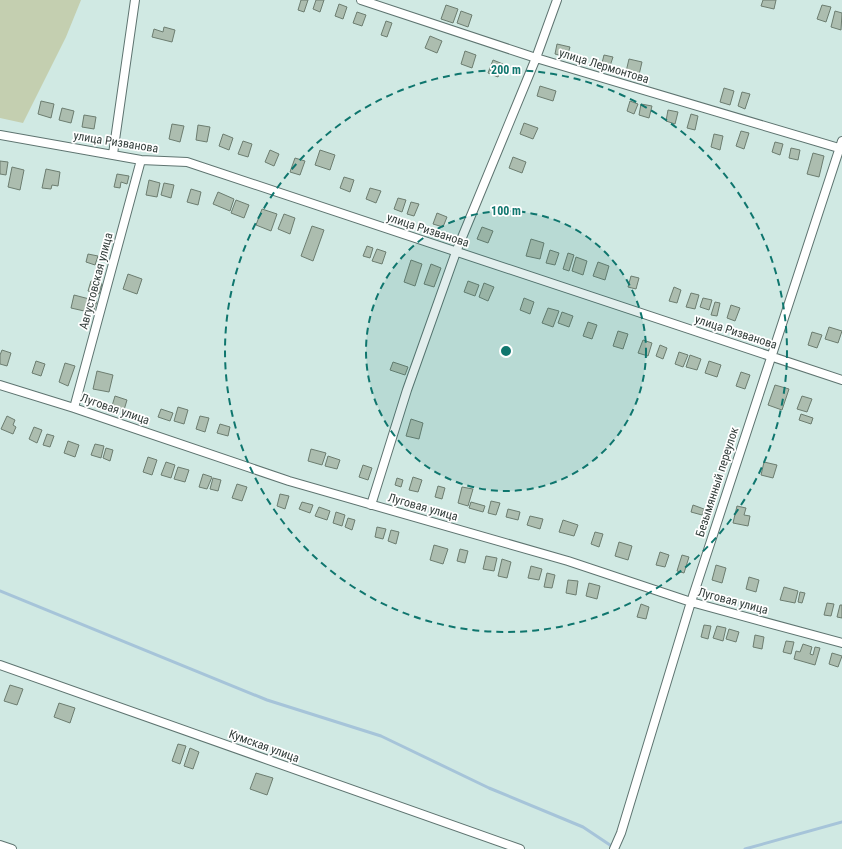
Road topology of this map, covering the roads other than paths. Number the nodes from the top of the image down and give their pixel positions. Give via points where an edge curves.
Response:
1 (135, 0) edge
2 (361, 0) edge
3 (557, 0) edge
4 (536, 58) junction
5 (0, 135) edge
6 (841, 146) edge
7 (112, 154) junction
8 (141, 160) junction
9 (456, 252) junction
10 (771, 356) junction
11 (842, 380) edge
12 (0, 385) edge
13 (74, 408) junction
14 (371, 505) junction
15 (691, 602) junction
16 (842, 643) edge
17 (0, 665) edge
18 (0, 845) edge
19 (12, 849) edge
20 (520, 849) edge
21 (614, 849) edge

1 - 7 street
2 - 4 street, улица Лермонтова
3 - 4 street
4 - 6 street, улица Лермонтова
4 - 9 street
5 - 7 street, улица Ризванова
6 - 10 street, Безымянный переулок
7 - 8 street, улица Ризванова
8 - 9 street, улица Ризванова via 187,162
8 - 13 street, Августовская улица
9 - 10 street, улица Ризванова
9 - 14 street via 407,390
10 - 11 street, улица Ризванова
10 - 15 street, Безымянный переулок
12 - 13 street, Луговая улица
13 - 14 street, Луговая улица via 289,481
14 - 15 street, Луговая улица via 568,561
15 - 16 street, Луговая улица
15 - 21 street, Безымянный переулок
17 - 20 street, Кумская улица
18 - 19 street

